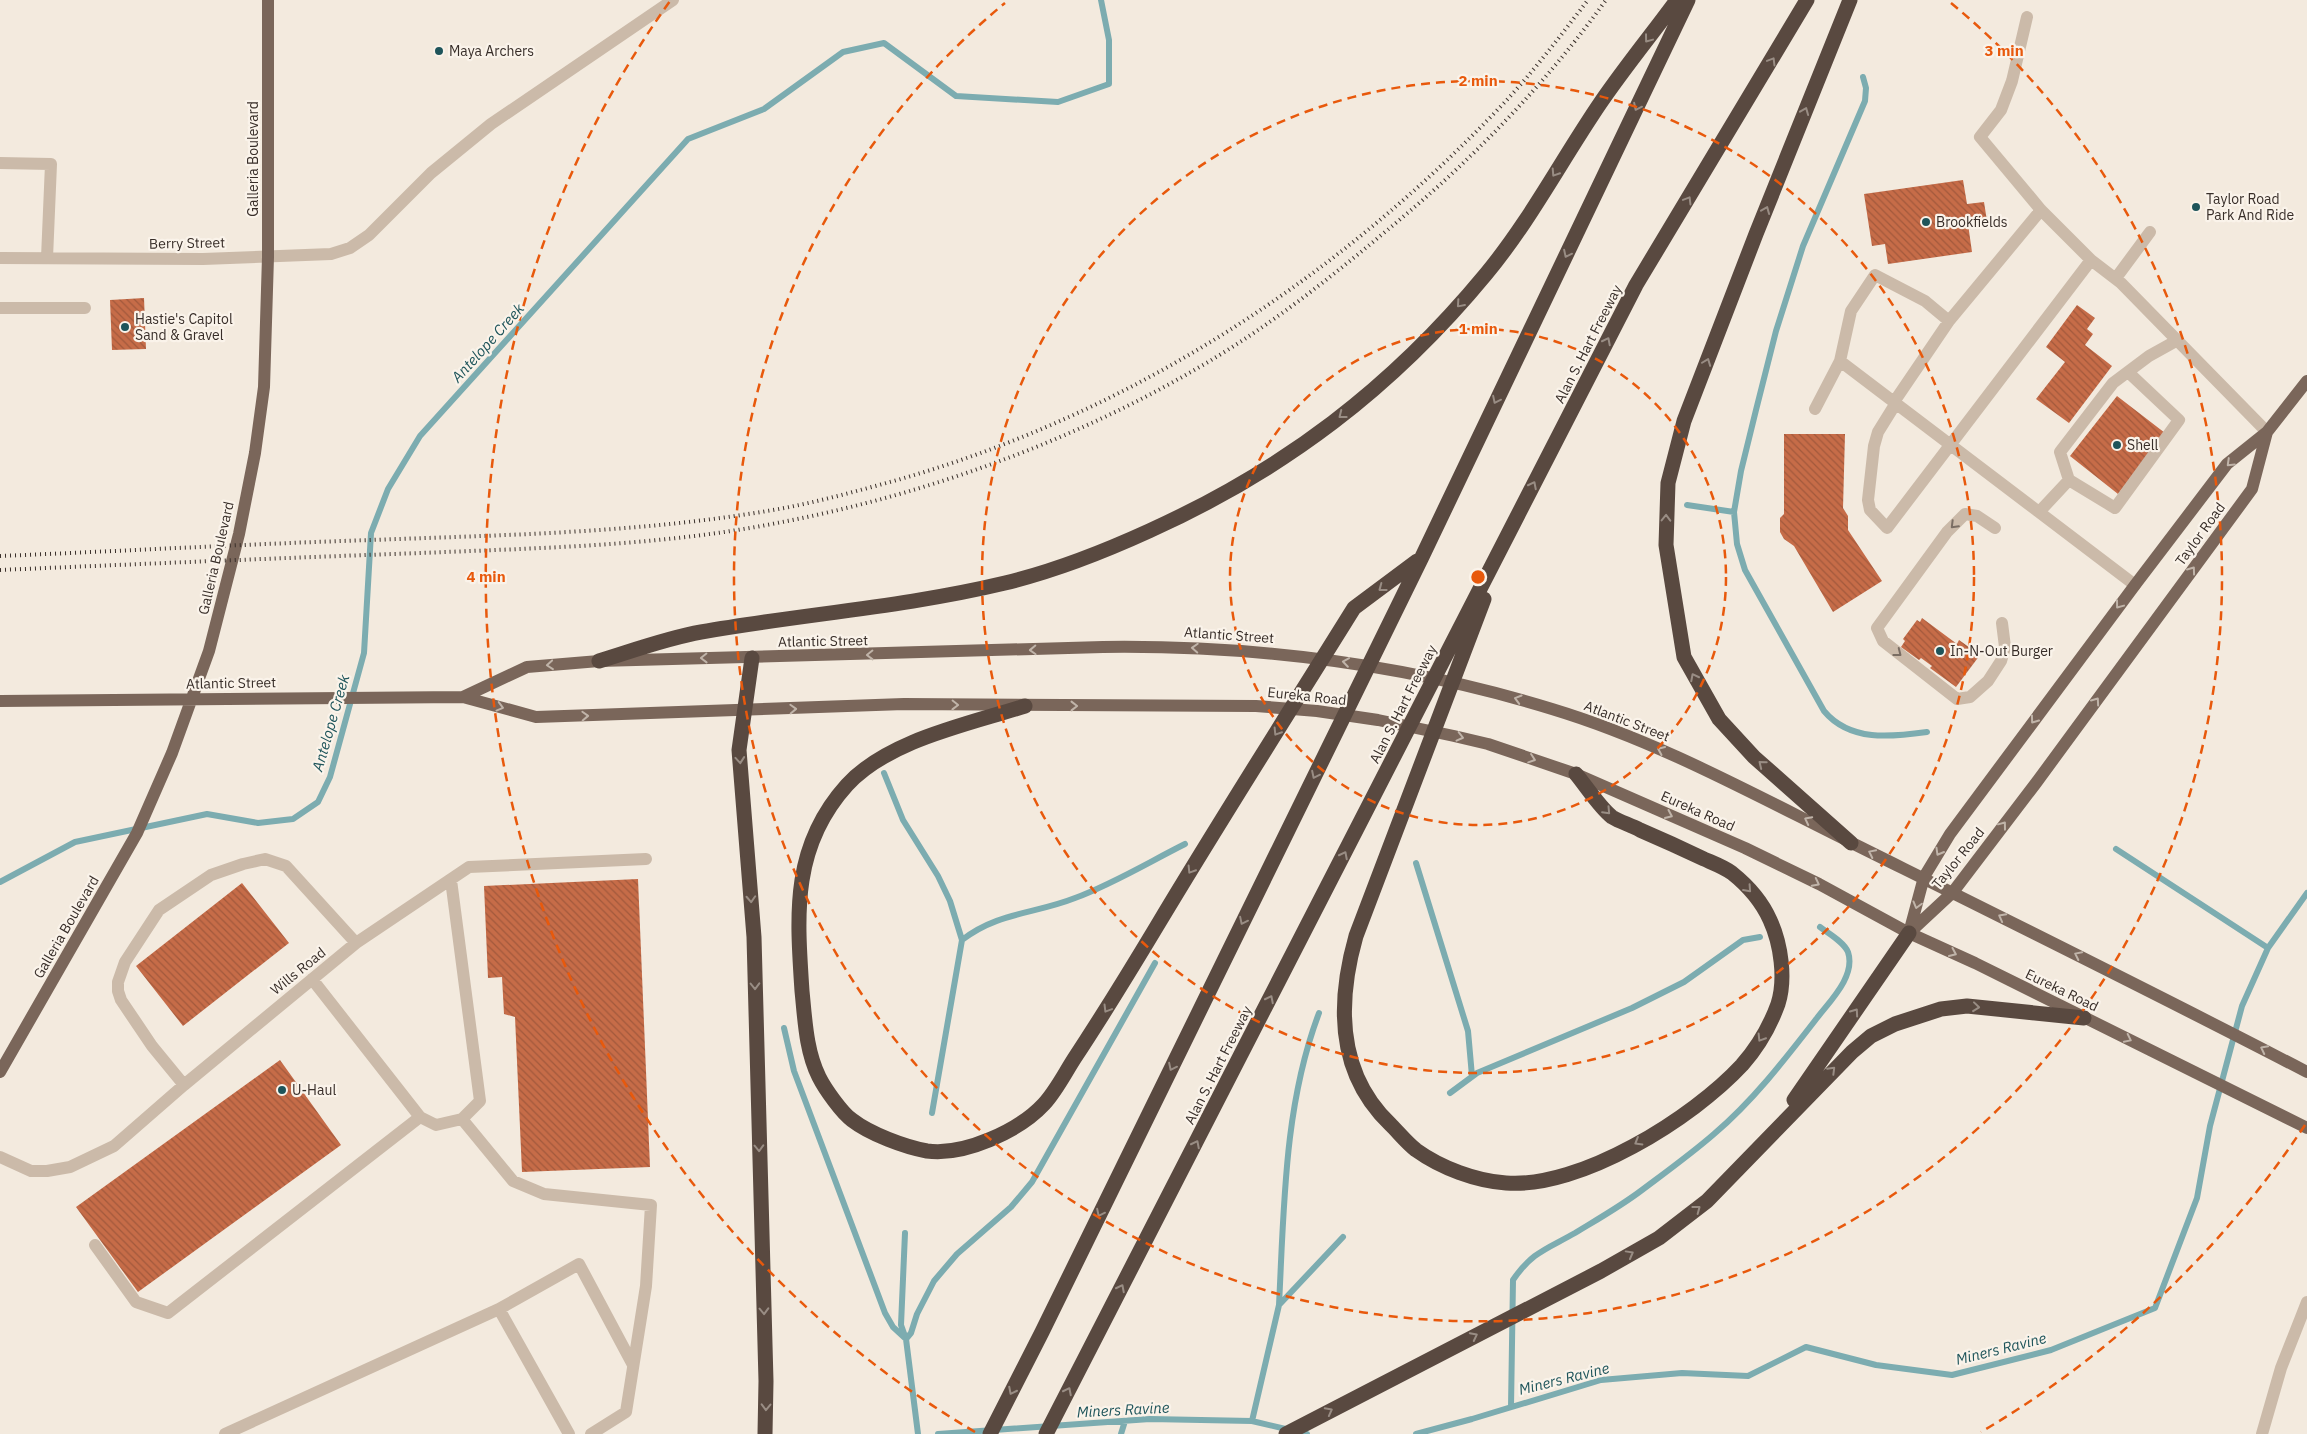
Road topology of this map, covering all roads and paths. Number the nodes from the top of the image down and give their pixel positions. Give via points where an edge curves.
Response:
1 (268, 0) edge
2 (673, 0) edge
3 (1677, 0) edge
4 (1688, 0) edge
5 (1807, 0) edge
6 (1850, 0) edge
7 (2027, 18) dead end
8 (0, 163) edge
9 (2041, 210) junction
10 (2150, 232) dead end
11 (268, 256) junction
12 (0, 258) edge
13 (46, 258) junction
14 (2090, 260) junction
15 (2116, 278) junction
16 (0, 308) edge
17 (85, 308) dead end
18 (1949, 320) junction
19 (2176, 341) junction
20 (1840, 361) junction
21 (2128, 372) junction
22 (2307, 380) edge
23 (1895, 402) junction
24 (1815, 409) dead end
25 (2267, 432) junction
26 (1950, 443) junction
27 (2069, 480) junction
28 (2040, 511) junction
29 (1995, 528) dead end
30 (1511, 529) junction
31 (1421, 559) junction
32 (2135, 585) junction
33 (2002, 622) dead end
34 (752, 658) junction
35 (599, 661) junction
36 (463, 697) junction
37 (0, 701) edge
38 (1025, 706) junction
39 (744, 711) junction
40 (1576, 774) junction
41 (1851, 843) junction
42 (646, 858) dead end
43 (1924, 878) junction
44 (450, 880) junction
45 (1953, 892) junction
46 (1909, 933) junction
47 (356, 944) junction
48 (312, 979) junction
49 (2084, 1018) junction
50 (0, 1072) edge
51 (2307, 1072) edge
52 (184, 1085) junction
53 (420, 1117) junction
54 (462, 1119) junction
55 (2307, 1128) edge
56 (1763, 1144) junction
57 (0, 1157) edge
58 (95, 1245) dead end
59 (2307, 1302) edge
60 (499, 1309) junction
61 (633, 1365) junction
62 (225, 1434) edge
63 (569, 1434) edge
64 (591, 1434) edge
65 (765, 1434) edge
66 (990, 1434) edge
67 (1046, 1434) edge
68 (1286, 1434) edge
69 (2262, 1434) edge

1 - 11 main road, Galleria Boulevard
2 - 11 street, Berry Street via 492,124 431,173 369,235 350,248 332,254
3 -> 35 highway via 1602,101 1489,271 1432,337 1379,386 1261,474 1197,509 1126,541 1008,582 904,603 698,632
4 -> 31 highway
30 -> 5 highway, Alan S. Hart Freeway via 1636,286
41 -> 6 highway via 1754,757 1714,712 1684,657 1666,545 1668,483 1684,421
7 - 9 street via 2012,81 2001,110 1980,137
8 - 13 street via 51,164
9 - 14 street
9 - 18 street
10 - 15 street
11 - 13 street, Berry Street
11 - 50 main road, Galleria Boulevard via 264,387 255,453 239,534 209,651 172,753 137,833
12 - 13 street, Berry Street
14 - 15 street
14 - 26 street
15 - 19 street
16 - 17 street
18 - 20 street via 1925,301 1875,275 1851,311
18 - 23 street
19 - 21 street
19 - 25 street
20 - 23 street
20 - 24 street
21 - 27 street via 2113,383 2060,452
21 - 27 street via 2179,420 2115,508
22 - 25 main road, Taylor Road
23 - 26 street
23 - 26 street via 1874,446 1868,500 1870,510 1887,528
25 -> 32 main road, Taylor Road via 2227,464
45 -> 25 main road, Taylor Road via 2252,489
26 - 28 street
27 - 28 street
28 - 32 street
29 -> 33 street via 1977,516 1965,514 1947,532 1877,628 1883,641 1957,699 1970,696 1988,681 2001,661 2005,647
40 -> 30 highway via 1611,816 1730,871 1746,886 1770,918 1776,937 1781,960 1779,1001 1761,1040 1742,1065 1673,1122 1622,1152 1564,1177 1507,1184 1485,1180 1439,1164 1416,1150 1379,1114 1351,1062 1343,1000 1356,936
67 -> 30 highway, Alan S. Hart Freeway
31 -> 38 highway via 1354,608 1102,1016 1044,1104 992,1140 930,1151 898,1143 849,1119 819,1078 807,1044 798,938 798,897 806,861 829,810 848,784 868,768 916,740
31 -> 66 highway
32 -> 43 main road, Taylor Road via 1950,834
34 -> 35 main road, Atlantic Street
34 - 39 highway
41 -> 34 main road, Atlantic Street via 1650,744 1554,710 1411,672 1244,650 1155,646
35 -> 36 main road, Atlantic Street via 527,667
36 - 37 main road, Atlantic Street
36 -> 39 main road, Atlantic Street via 536,717
39 -> 38 main road, Atlantic Street via 904,704
38 -> 40 main road, Eureka Road via 1196,705 1308,710 1378,720 1488,744
39 -> 65 highway via 739,750 754,937
40 -> 46 main road, Eureka Road via 1753,852
43 -> 41 main road, Atlantic Street
42 - 44 street, Wills Road via 469,868
43 - 45 main road, Atlantic Street
43 -> 46 main road, Taylor Road
44 - 47 street, Wills Road
44 - 54 street via 480,1101
45 - 46 main road, Taylor Road
51 -> 45 main road
46 -> 49 main road, Eureka Road
56 -> 46 highway
47 - 48 street, Wills Road
47 - 52 street via 286,866 265,859 211,875 159,910 126,962 118,991 152,1046
48 - 52 street, Wills Road
48 - 53 street
49 -> 55 main road, Eureka Road
56 -> 49 highway via 1852,1052 1871,1036 1895,1024 1941,1009 1967,1006
52 - 57 street, Wills Road via 114,1146 70,1167 31,1170
53 - 54 street via 436,1126
53 - 58 street via 168,1313 136,1302
54 - 61 street via 513,1181 544,1194 651,1205 646,1286
68 -> 56 highway via 1601,1271 1658,1238 1707,1202
59 - 69 street via 2281,1368
60 - 61 street via 579,1264
60 - 62 street
60 - 63 street
61 - 64 street via 626,1412

